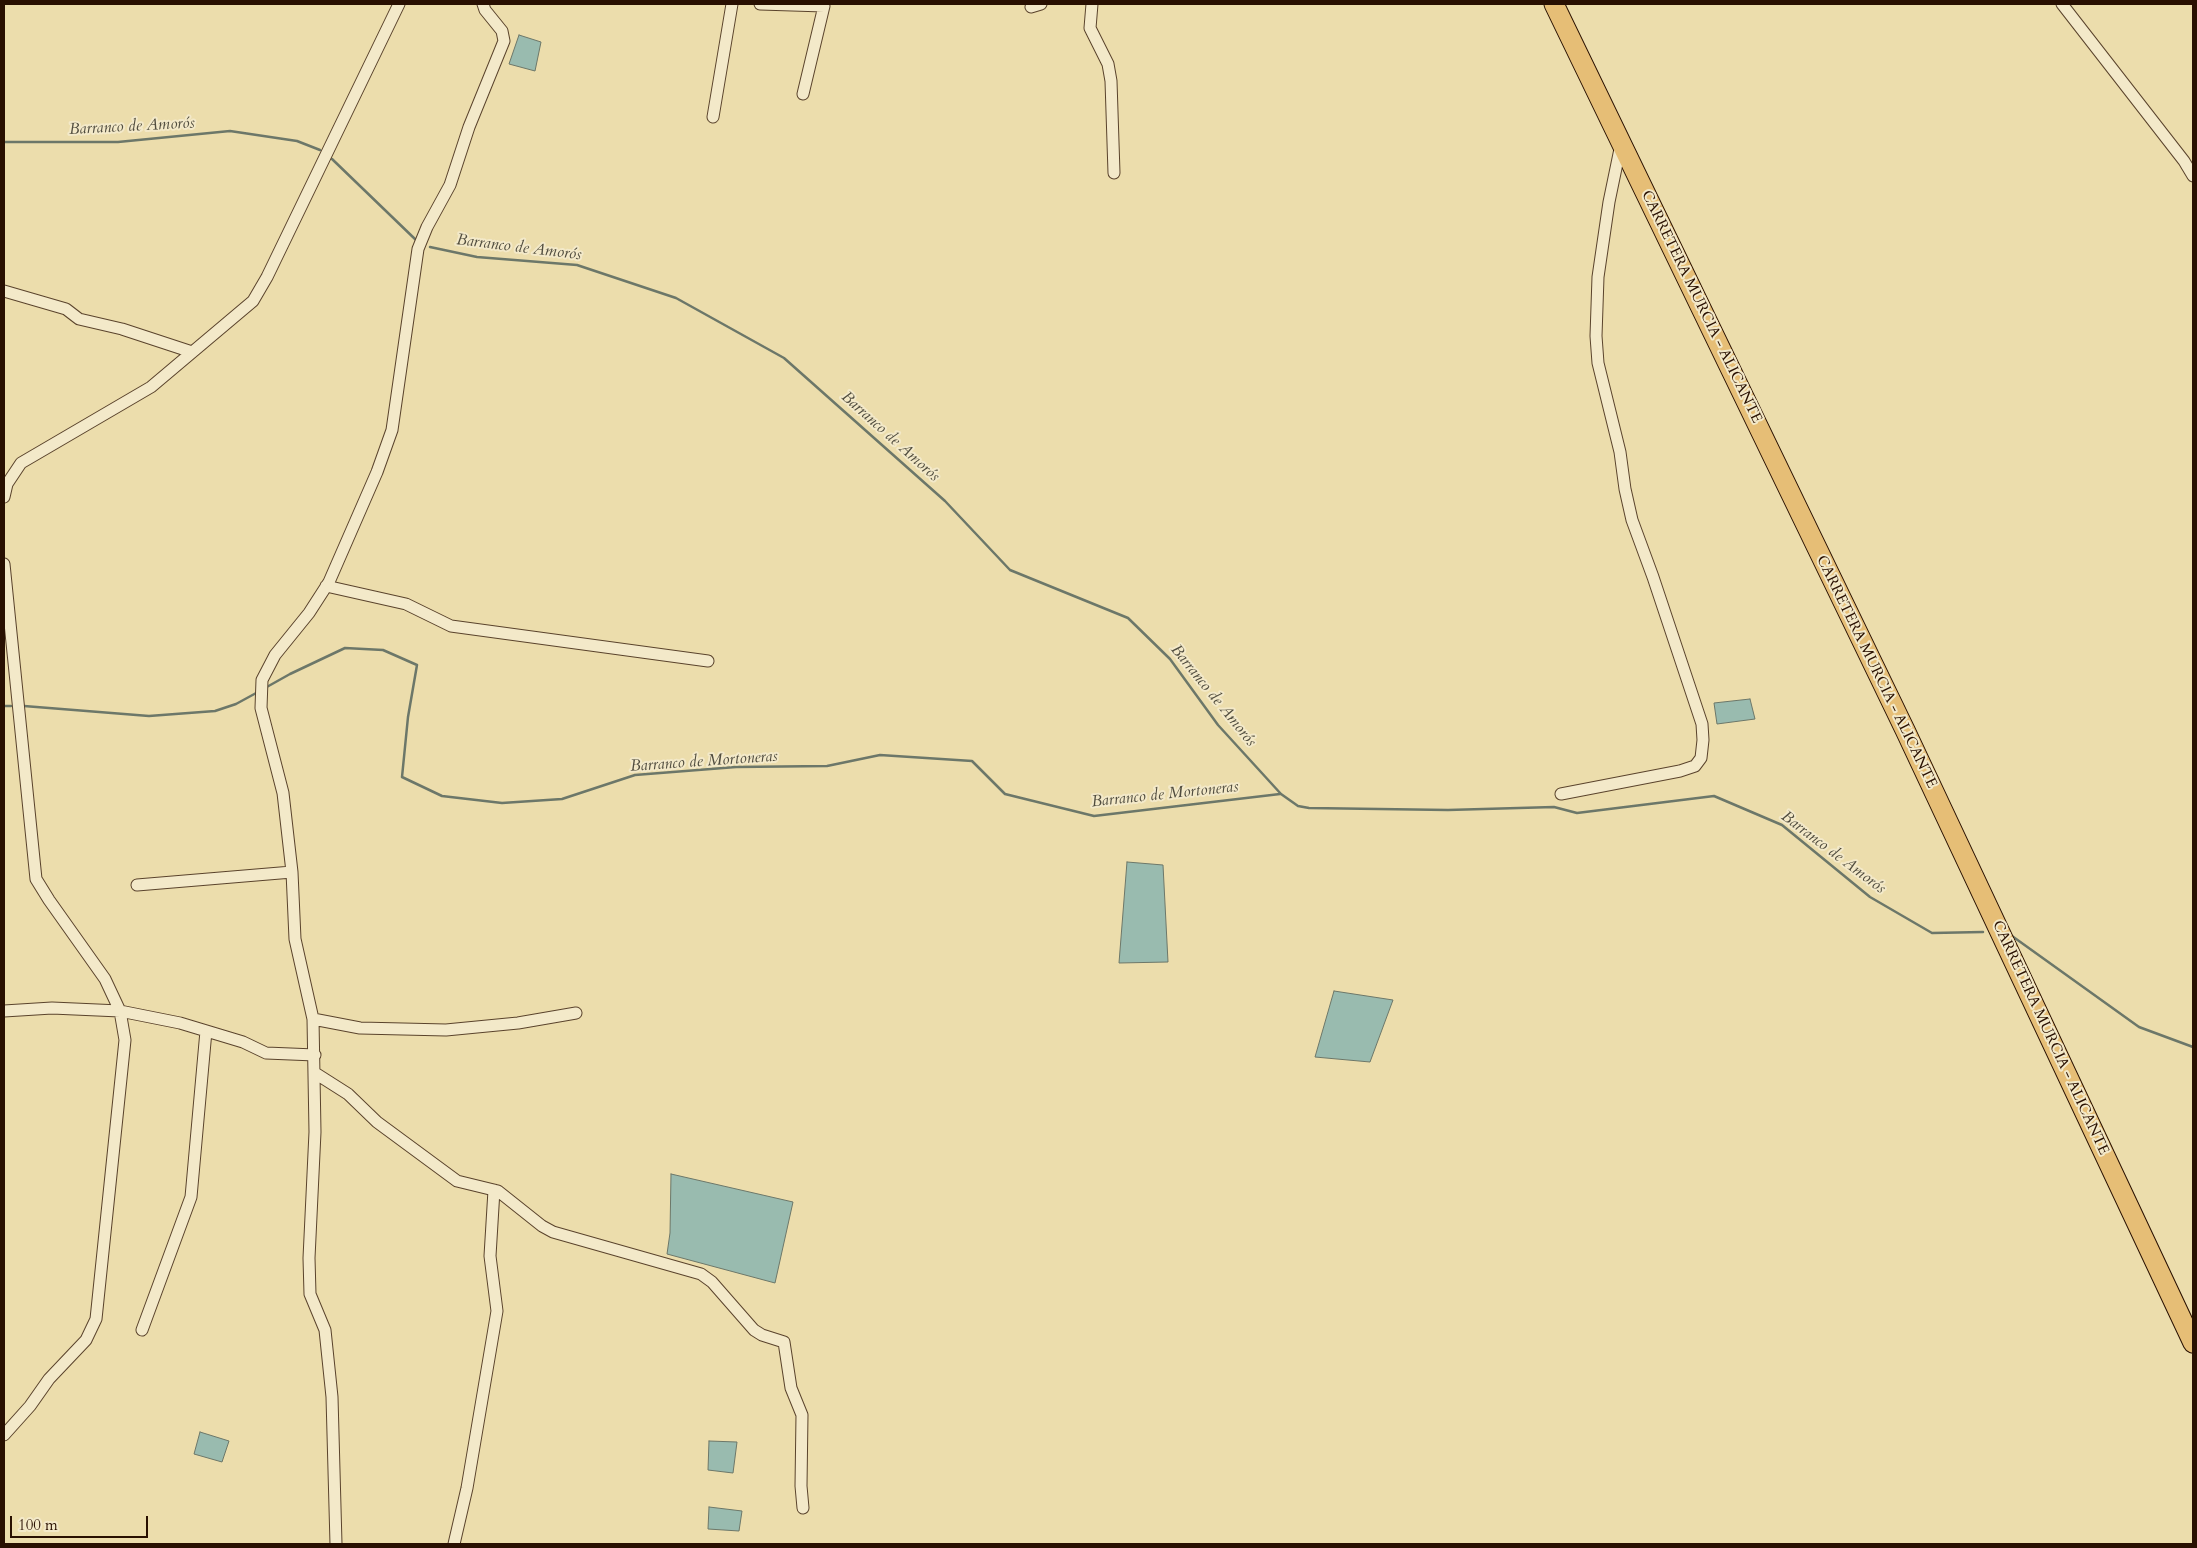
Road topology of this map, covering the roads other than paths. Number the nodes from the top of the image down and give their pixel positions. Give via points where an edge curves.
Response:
1 (399, 4) edge
2 (482, 4) edge
3 (732, 4) edge
4 (760, 4) edge
5 (1092, 4) edge
6 (1554, 4) edge
7 (2062, 4) edge
8 (803, 94) dead end
9 (713, 117) dead end
10 (1622, 144) junction
11 (1114, 173) dead end
12 (2193, 176) edge
13 (4, 291) edge
14 (192, 352) junction
15 (4, 492) edge
16 (4, 564) edge
17 (326, 586) junction
18 (5, 596) edge
19 (708, 661) dead end
20 (1561, 794) dead end
21 (292, 872) junction
22 (137, 885) dead end
23 (4, 1011) edge
24 (120, 1011) junction
25 (576, 1013) dead end
26 (314, 1019) junction
27 (206, 1031) junction
28 (315, 1055) junction
29 (315, 1073) junction
30 (494, 1190) junction
31 (142, 1330) dead end
32 (2193, 1343) edge
33 (4, 1435) edge
34 (803, 1508) dead end
35 (336, 1544) edge
36 (454, 1544) edge

1 - 14 street via 267,278 253,301
2 - 17 street via 502,31 504,41 469,127 450,185 418,249 392,430 377,472
3 - 9 street
4 - 8 street via 824,6
5 - 11 street via 1090,28 1108,64 1111,81
6 - 10 highway, CARRETERA MURCIA - ALICANTE
7 - 12 street via 2184,160
10 - 20 street via 1598,276 1598,363 1620,452 1632,520 1702,724 1703,740 1701,758 1695,766
10 - 32 highway, CARRETERA MURCIA - ALICANTE via 1905,730
13 - 14 street via 66,309 79,319
14 - 15 street via 151,387 21,463
16 - 18 street
17 - 19 street via 406,604 451,626
17 - 21 street via 275,655 262,680 261,708 283,793
18 - 24 street via 36,879 105,979
21 - 22 street
21 - 26 street via 295,939
23 - 24 street via 52,1008
24 - 27 street
24 - 33 street via 125,1040 96,1319 86,1340 49,1379
25 - 26 street via 446,1030 360,1028
26 - 28 street
27 - 28 street via 266,1053
27 - 31 street via 191,1197
28 - 29 street
29 - 30 street via 348,1094 377,1122 457,1181
29 - 35 street via 310,1294 326,1330 332,1398
30 - 34 street via 553,1232 701,1274 754,1330 784,1342 791,1388 802,1415
30 - 36 street via 490,1256 498,1311

